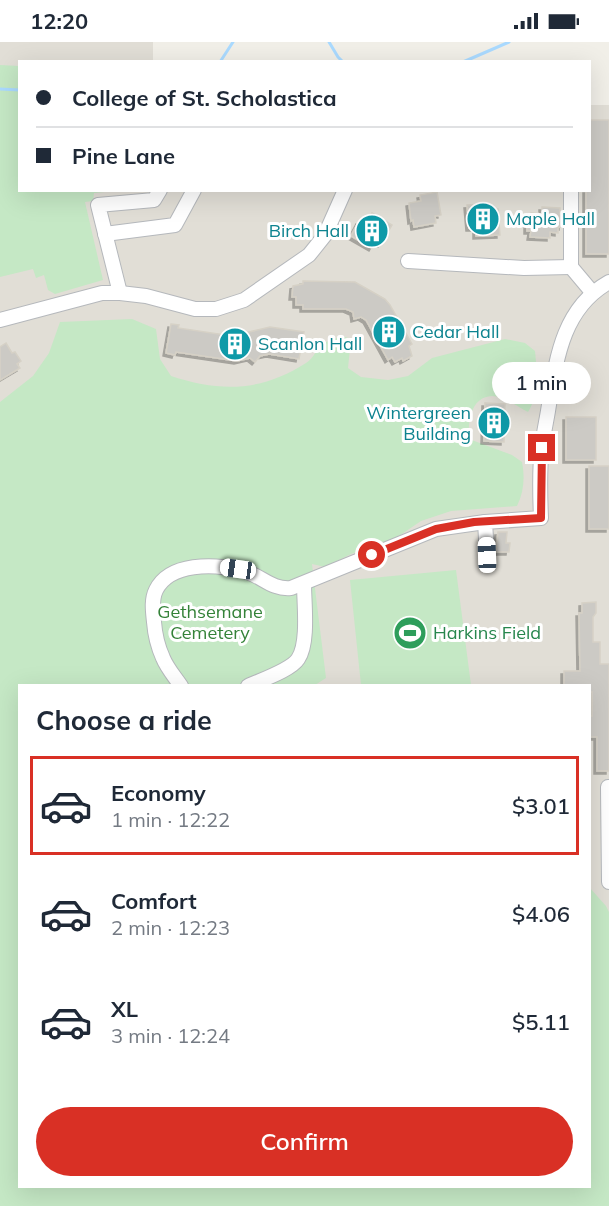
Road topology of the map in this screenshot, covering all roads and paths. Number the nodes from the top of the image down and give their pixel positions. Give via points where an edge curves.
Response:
1 (159, 192) edge
2 (193, 192) edge
3 (344, 192) edge
4 (571, 192) edge
5 (105, 234) junction
6 (408, 261) dead end
7 (571, 267) junction
8 (609, 282) edge
9 (592, 292) junction
10 (120, 293) junction
11 (0, 320) edge
12 (485, 522) junction
13 (487, 555) dead end
14 (304, 584) junction
15 (180, 684) edge
16 (252, 684) edge
17 (608, 787) edge
18 (609, 882) edge

1 - 5 lane via 154,200 98,205
2 - 5 lane via 175,225
3 - 10 lane via 325,235 313,251 244,300 216,309 195,309
4 - 7 lane
5 - 10 lane
6 - 7 lane
7 - 9 lane
8 - 9 lane
9 - 12 lane via 568,327 554,369 542,448 541,518
10 - 11 lane via 83,297
12 - 13 lane
12 - 14 lane via 436,529
14 - 15 lane via 282,589 254,573 209,565 162,580 153,608 156,639
14 - 16 lane via 304,640 299,659
17 - 18 lane

